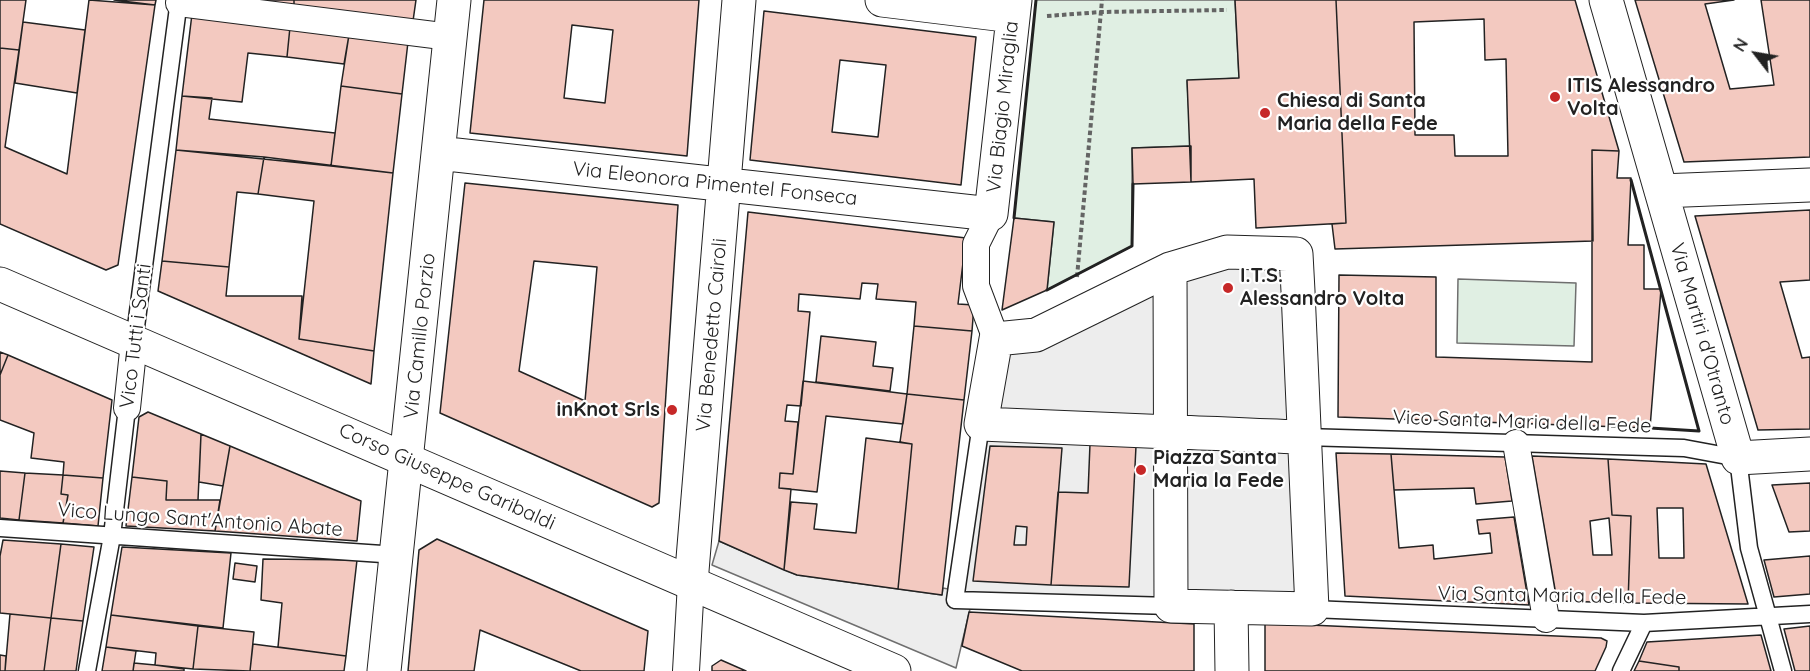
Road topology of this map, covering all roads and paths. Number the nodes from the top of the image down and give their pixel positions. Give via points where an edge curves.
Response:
1 (453, 0) edge
2 (739, 0) edge
3 (882, 0) edge
4 (1102, 0) edge
5 (1606, 0) edge
6 (179, 2) edge
7 (1014, 8) edge
8 (1227, 10) dead end
9 (1101, 12) junction
10 (450, 37) junction
11 (438, 153) junction
12 (725, 185) junction
13 (1810, 185) edge
14 (1661, 191) junction
15 (991, 214) junction
16 (1170, 269) junction
17 (0, 284) edge
18 (1074, 316) junction
19 (996, 339) junction
20 (134, 342) junction
21 (127, 408) joint
22 (981, 424) junction
23 (1170, 432) junction
24 (1304, 437) junction
25 (1516, 443) junction
26 (1810, 454) edge
27 (1738, 458) junction
28 (407, 460) junction
29 (0, 528) edge
30 (112, 536) junction
31 (397, 555) junction
32 (691, 583) junction
33 (1172, 606) junction
34 (1231, 607) junction
35 (1312, 609) junction
36 (1810, 614) edge
37 (1768, 617) junction
38 (1546, 619) junction
39 (1644, 623) junction
40 (87, 671) edge
41 (384, 671) edge
42 (686, 671) edge
43 (894, 671) edge
44 (1232, 671) edge
45 (1622, 671) edge
46 (1783, 671) edge

1 - 10 street, Via Camillo Porzio
2 - 12 street, Via Benedetto Cairoli
3 - 7 street
4 - 9 path
5 - 14 street, Via Martiri d'Otranto
6 - 10 street
6 - 20 lane, Vico Tutti i Santi
7 - 9 path
7 - 15 street, Via Biagio Miraglia
8 - 9 path
9 - 18 path
10 - 11 street, Via Camillo Porzio
11 - 12 street, Via Eleonora Pimentel Fonseca
11 - 28 street, Via Camillo Porzio
12 - 15 street, Via Eleonora Pimentel Fonseca
12 - 32 street, Via Benedetto Cairoli
13 - 14 street
14 - 27 street, Via Martiri d'Otranto
15 - 19 street via 976,244 976,286
16 - 18 street
16 - 23 street
16 - 24 street via 1227,252 1296,254
17 - 20 street, Corso Giuseppe Garibaldi
18 - 19 street via 1036,335
19 - 22 street
20 - 21 street, Vico Tutti i Santi
20 - 28 street, Corso Giuseppe Garibaldi
21 - 30 lane, Vico Tutti i Santi
22 - 23 street
22 - 33 lane via 955,600
23 - 24 street
23 - 33 street
24 - 25 lane, Vico Santa Maria della Fede
24 - 35 street
25 - 27 lane, Vico Santa Maria della Fede via 1684,448
25 - 38 street
26 - 27 street
27 - 37 lane, Via Martiri d'Otranto via 1749,548
28 - 31 street, Via Camillo Porzio
28 - 32 street, Corso Giuseppe Garibaldi
29 - 30 lane, Vico Lungo Sant'Antonio Abate
30 - 31 lane, Vico Lungo Sant'Antonio Abate
30 - 40 lane, Vico Tutti i Santi
31 - 41 street, Via Camillo Porzio
32 - 42 street, Via Benedetto Cairoli
32 - 43 street, Corso Giuseppe Garibaldi
33 - 34 street
34 - 35 street
34 - 44 street
35 - 38 lane, Via Santa Maria della Fede
36 - 37 lane, Via Santa Maria della Fede
37 - 39 lane, Via Santa Maria della Fede
37 - 46 lane, Via Martiri d'Otranto
38 - 39 lane, Via Santa Maria della Fede
39 - 45 lane

